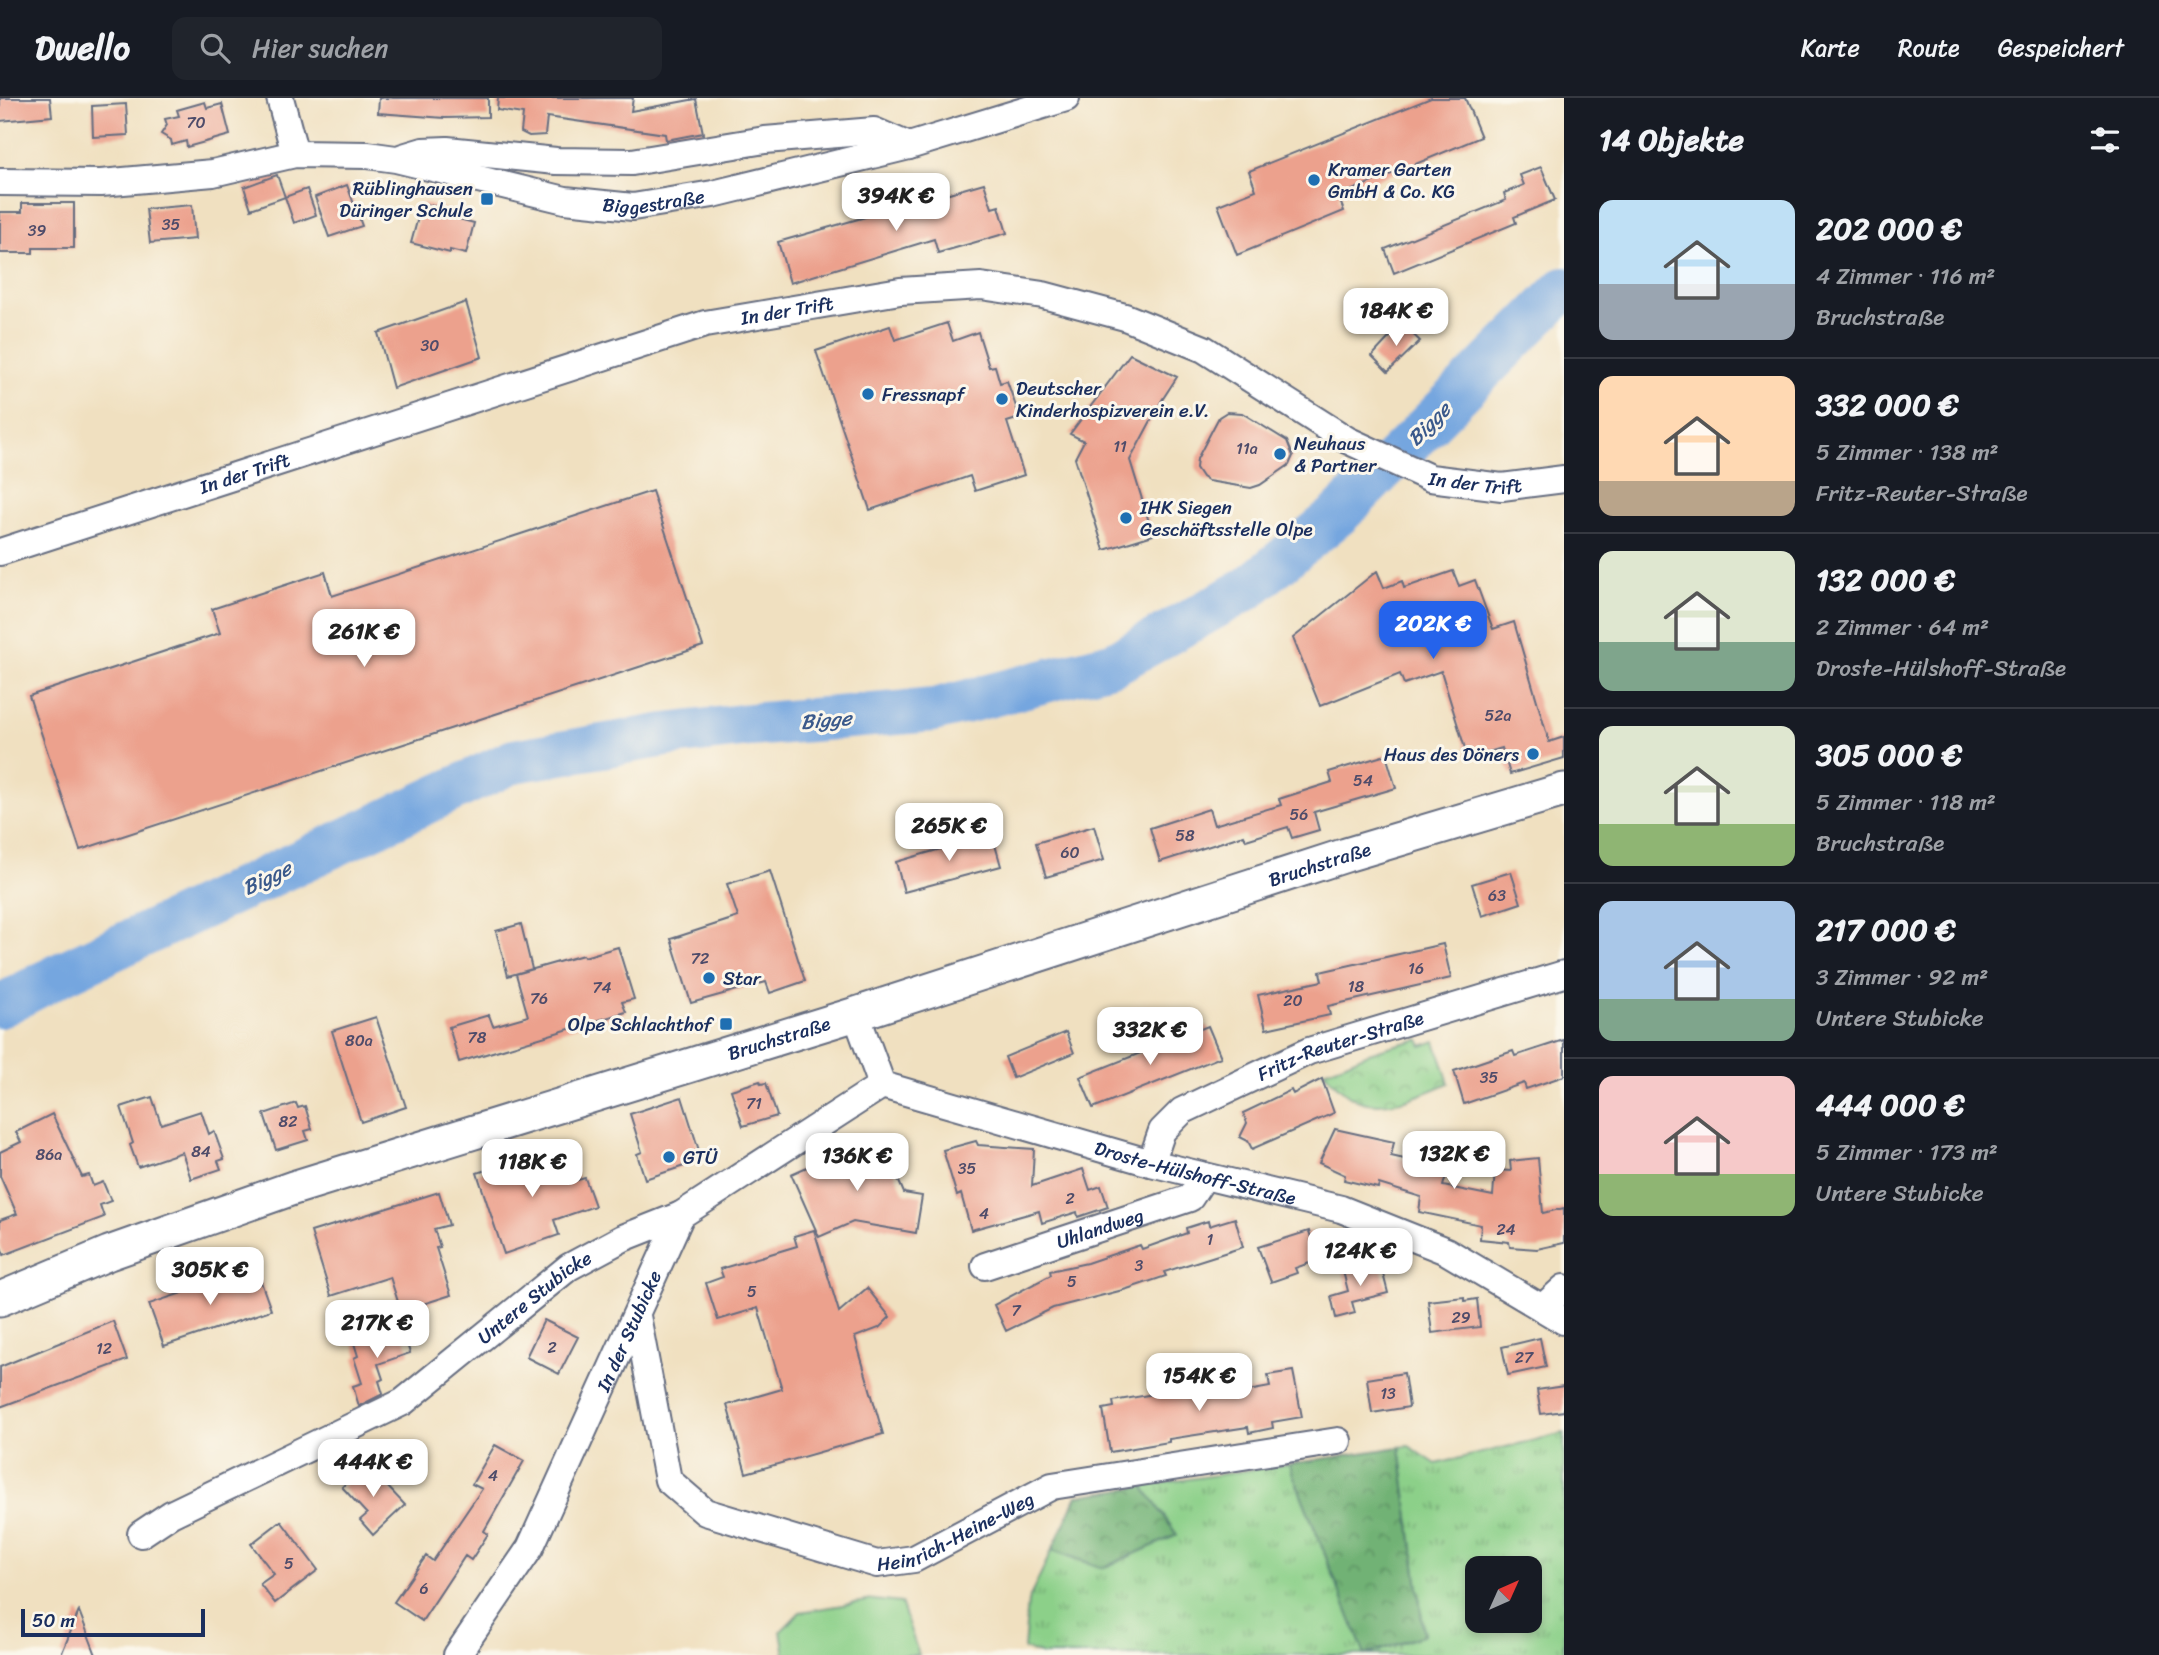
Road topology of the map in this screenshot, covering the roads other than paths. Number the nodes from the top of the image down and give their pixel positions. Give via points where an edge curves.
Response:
1 (280, 98) edge
2 (1066, 98) edge
3 (909, 146) junction
4 (295, 154) junction
5 (396, 159) junction
6 (0, 183) edge
7 (1564, 479) edge
8 (0, 552) edge
9 (1564, 790) edge
10 (1564, 974) edge
11 (856, 1014) junction
12 (881, 1085) junction
13 (1151, 1163) junction
14 (1204, 1177) junction
15 (681, 1215) junction
16 (985, 1266) dead end
17 (1564, 1288) edge
18 (0, 1299) edge
19 (1553, 1314) edge
20 (637, 1317) junction
21 (1338, 1441) dead end
22 (141, 1534) dead end
23 (457, 1655) edge

1 - 4 street
2 - 3 street, Biggestraße
3 - 5 street, Biggestraße via 874,131 765,140 632,163 447,150 422,150
3 - 5 street, Biggestraße via 713,194 633,207 565,200
4 - 5 street, Biggestraße
4 - 6 street, Biggestraße via 213,173 101,183
7 - 8 street, In der Trift via 1502,487 1430,478 1347,440 1205,349 1125,317 1043,295 981,286 900,291 705,324
9 - 11 main road, Bruchstraße via 1346,855
10 - 13 street, Fritz-Reuter-Straße via 1309,1051 1182,1111 1162,1131
11 - 12 street
11 - 18 main road, Bruchstraße via 293,1188 109,1253
12 - 13 street, Droste-Hülshoff-Straße
12 - 15 street
13 - 14 street, Droste-Hülshoff-Straße
14 - 16 street, Uhlandweg via 1190,1198
14 - 19 street, Droste-Hülshoff-Straße via 1341,1209 1446,1251
15 - 20 street, In der Stubicke
15 - 22 street, Untere Stubicke via 569,1266 403,1402 170,1514
17 - 19 street
20 - 21 street, Heinrich-Heine-Weg via 668,1480 705,1512 877,1564 914,1559 1052,1486
20 - 23 street, In der Stubicke via 530,1548

